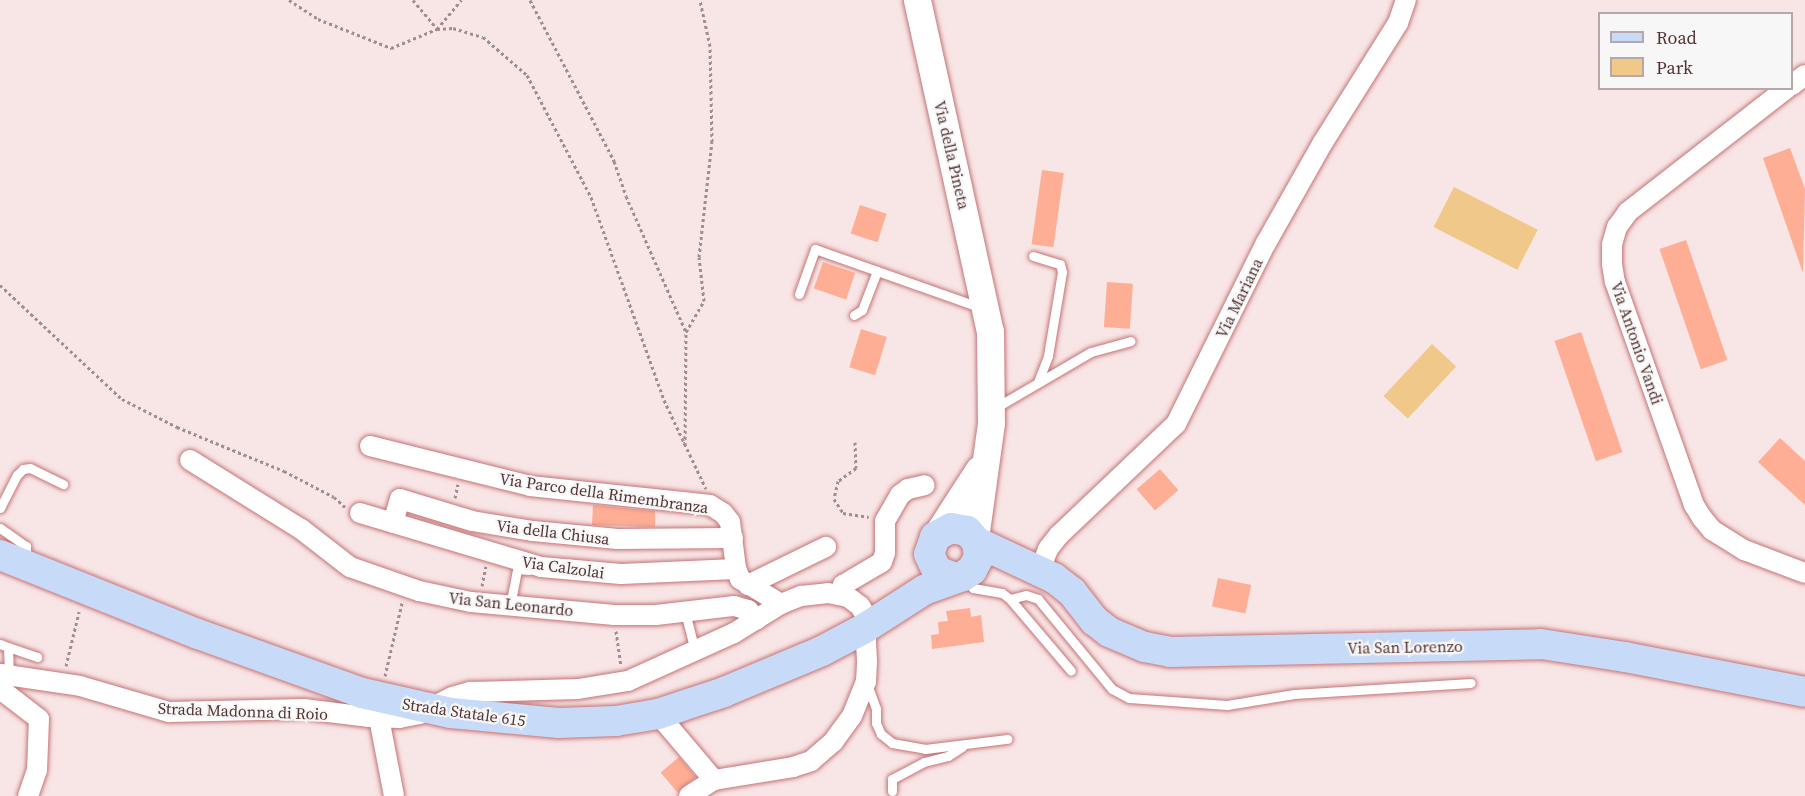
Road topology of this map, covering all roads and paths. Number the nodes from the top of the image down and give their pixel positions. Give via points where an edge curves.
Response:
1 (289, 0) edge
2 (413, 0) edge
3 (461, 0) edge
4 (530, 0) edge
5 (700, 0) edge
6 (917, 0) edge
7 (1406, 0) edge
8 (436, 29) junction
9 (1784, 90) edge
10 (1033, 256) dead end
11 (877, 271) junction
12 (0, 285) edge
13 (799, 294) dead end
14 (987, 310) junction
15 (854, 315) dead end
16 (686, 332) junction
17 (1131, 341) dead end
18 (1038, 382) junction
19 (992, 409) junction
20 (855, 442) dead end
21 (988, 442) junction
22 (370, 446) dead end
23 (686, 446) junction
24 (190, 460) dead end
25 (462, 470) junction
26 (63, 484) dead end
27 (925, 485) dead end
28 (710, 505) junction
29 (0, 508) edge
30 (360, 513) joint
31 (450, 514) junction
32 (393, 523) junction
33 (884, 524) junction
34 (0, 528) edge
35 (733, 538) junction
36 (976, 541) junction
37 (933, 542) junction
38 (825, 547) dead end
39 (489, 553) junction
40 (12, 559) edge
41 (541, 567) junction
42 (1035, 568) junction
43 (1805, 573) edge
44 (961, 576) junction
45 (742, 577) junction
46 (406, 587) junction
47 (839, 595) junction
48 (1010, 598) junction
49 (480, 603) junction
50 (781, 604) junction
51 (510, 606) junction
52 (685, 612) junction
53 (78, 614) dead end
54 (614, 615) junction
55 (757, 620) junction
56 (872, 623) junction
57 (4, 646) edge
58 (695, 651) junction
59 (38, 657) dead end
60 (1071, 671) dead end
61 (4, 674) edge
62 (62, 682) junction
63 (623, 682) junction
64 (866, 682) junction
65 (1471, 682) dead end
66 (1805, 692) edge
67 (379, 708) junction
68 (429, 709) junction
69 (658, 714) junction
70 (1007, 739) dead end
71 (964, 745) junction
72 (700, 790) edge
73 (891, 791) dead end
74 (28, 796) edge
75 (394, 796) edge

1 - 8 path via 318,19 391,48
2 - 8 path
3 - 8 path
4 - 16 path via 614,161
5 - 16 path via 710,46 712,142 699,257 704,301
6 - 14 main road, Via della Pineta
7 - 42 street, Via Mariana via 1398,22 1266,243 1176,424 1059,535
8 - 23 path via 453,28 483,37 527,75 591,197 664,400
9 - 43 street, Via Antonio Vandi via 1628,212 1617,227 1612,264 1614,282 1702,518 1712,530 1744,550
10 - 18 lane via 1060,264 1062,272 1052,339
11 - 13 lane via 816,249
11 - 14 lane
11 - 15 lane via 862,310
12 - 30 path via 122,399 177,427 284,471
14 - 19 main road, Via della Pineta
16 - 23 path
17 - 18 lane via 1091,352
18 - 19 lane
19 - 21 main road, Via della Pineta
20 - 33 path via 856,468 838,481 834,499 843,513 874,518
21 - 36 main road, Via della Pineta
21 - 37 main road, Via della Pineta via 977,473
22 - 25 street, Via Parco della Rimembranza
23 - 28 path
24 - 46 street, Via San Leonardo via 301,529 346,565
25 - 28 street, Via Parco della Rimembranza via 530,486
25 - 31 path
26 - 29 lane via 30,468 23,469
27 - 33 street via 901,493
28 - 35 street, Via Parco della Rimembranza via 728,518
30 - 32 street, Via Calzolai
31 - 32 street, Via della Chiusa via 400,499
31 - 35 street, Via della Chiusa via 507,528 596,538
32 - 39 street, Via Calzolai
33 - 47 street via 882,562 845,583
34 - 40 lane via 26,546 28,554
35 - 45 street, Via Parco della Rimembranza
36 - 37 main road via 967,531 955,528
36 - 42 main road, Via San Lorenzo
36 - 44 main road via 978,561
37 - 44 main road via 931,561 937,571
37 - 56 main road
38 - 45 street
39 - 41 street, Via Calzolai
39 - 49 path
40 - 67 main road, Strada Statale 615
41 - 45 street, Via Calzolai via 621,574
41 - 51 lane via 517,569
42 - 44 main road, Via San Lorenzo via 996,564
42 - 66 main road, Via San Lorenzo via 1066,587 1109,632 1145,647 1170,652 1541,644
44 - 48 lane via 973,588
44 - 56 main road, Via San Lorenzo via 924,590
45 - 50 street
46 - 49 street, Via San Leonardo
46 - 67 path
47 - 50 street via 813,594
47 - 56 street via 858,604
48 - 60 lane
48 - 65 lane via 1038,599 1112,689 1129,698 1227,705 1294,694
49 - 51 street, Via San Leonardo
50 - 55 street
51 - 54 street, Via San Leonardo
52 - 54 street, Via San Leonardo
52 - 55 street, Via San Leonardo via 734,606 748,610
52 - 58 lane
53 - 62 path
54 - 63 path
55 - 58 street
56 - 64 street
56 - 69 main road, Strada Statale 615 via 793,664
57 - 59 lane
57 - 61 lane
58 - 63 street
61 - 62 street, Strada Madonna di Roio
61 - 74 street via 4,692 39,719 37,770
62 - 67 street, Strada Madonna di Roio via 170,712
63 - 68 street via 578,689 473,692
64 - 71 lane via 876,723 892,743 926,749
64 - 72 street via 852,716 833,742 811,761
67 - 68 main road, Strada Statale 615
67 - 75 street
68 - 69 main road, Strada Statale 615 via 559,723 616,721
69 - 72 street
70 - 71 lane
71 - 73 lane via 948,756 924,762 892,779

